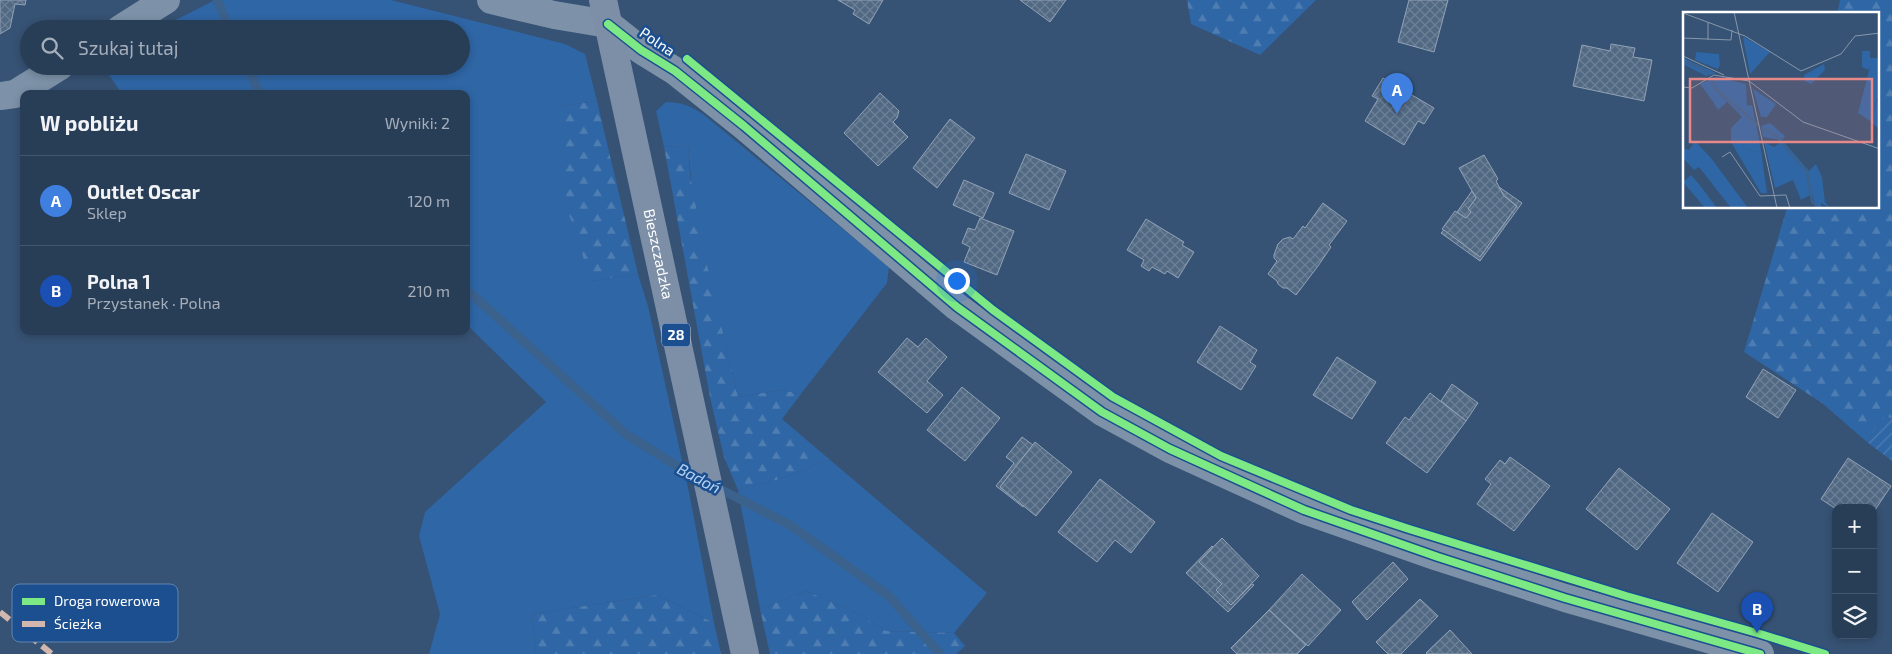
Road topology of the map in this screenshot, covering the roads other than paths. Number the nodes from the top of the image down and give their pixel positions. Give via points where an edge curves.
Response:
1 (166, 0) edge
2 (491, 0) edge
3 (606, 12) edge
4 (134, 20) edge
5 (46, 75) edge
6 (21, 90) edge
7 (20, 91) edge
8 (0, 96) edge
9 (745, 654) edge
10 (1760, 654) edge

1 - 4 street
2 - 3 street via 554,15
3 - 9 main road, Bieszczadzka / 28
3 - 10 street, Polna via 641,50 675,71 744,126 957,307 1102,412 1170,449 1304,510 1565,598
5 - 6 street
7 - 8 street

